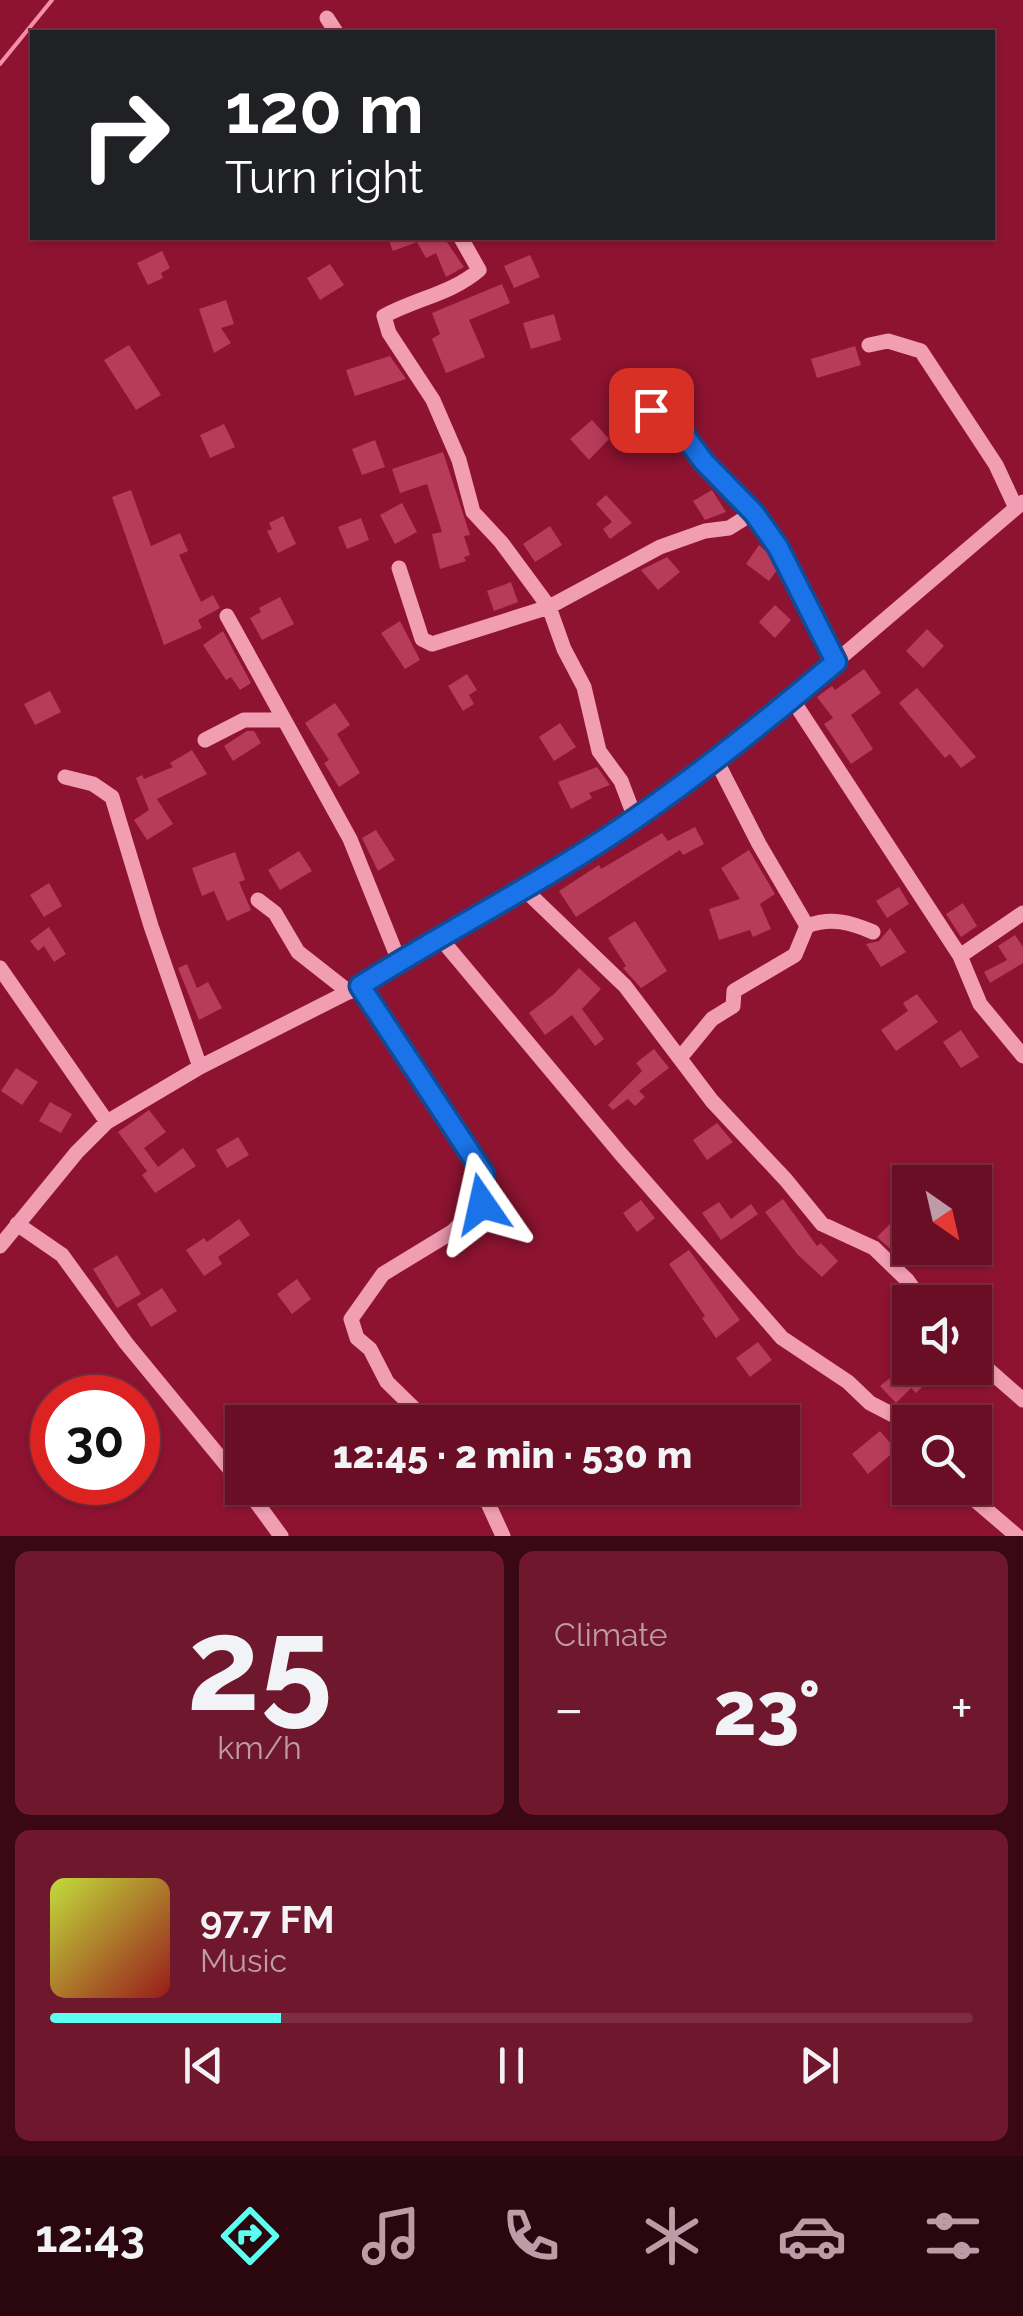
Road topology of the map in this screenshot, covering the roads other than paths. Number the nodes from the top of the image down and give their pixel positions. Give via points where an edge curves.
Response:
1 (462, 240) edge
2 (870, 345) dead end
3 (651, 410) dead end
4 (1019, 505) edge
5 (754, 513) junction
6 (399, 568) dead end
7 (549, 607) junction
8 (227, 616) dead end
9 (836, 662) junction
10 (792, 699) junction
11 (284, 720) junction
12 (206, 740) dead end
13 (715, 758) junction
14 (65, 776) dead end
15 (635, 818) junction
16 (524, 889) junction
17 (258, 900) dead end
18 (1023, 914) edge
19 (807, 926) junction
20 (873, 932) dead end
21 (440, 939) junction
22 (960, 956) junction
23 (399, 961) junction
24 (0, 968) edge
25 (354, 989) junction
26 (1023, 1056) edge
27 (680, 1058) junction
28 (200, 1067) junction
29 (107, 1122) junction
30 (18, 1224) junction
31 (0, 1246) edge
32 (911, 1285) edge
33 (992, 1373) edge
34 (1023, 1400) edge
35 (411, 1405) edge
36 (892, 1414) edge
37 (225, 1463) edge
38 (258, 1505) edge
39 (489, 1505) edge
40 (981, 1505) edge
41 (281, 1536) edge
42 (503, 1536) edge
43 (1017, 1536) edge

1 - 7 street via 479,270 464,284 384,316 433,400 473,512
2 - 4 street via 888,342 920,352
3 - 5 street via 684,435
4 - 9 street
5 - 7 street via 729,528 660,546
5 - 9 street
6 - 7 street via 422,640 432,644
7 - 15 street via 584,687 599,751 621,781
8 - 11 street
9 - 10 street
10 - 13 street
10 - 22 street
11 - 12 street via 244,720
11 - 23 street via 350,839
13 - 15 street
13 - 19 street
14 - 28 street via 112,798
15 - 16 street
16 - 21 street
16 - 27 street via 625,986
17 - 25 street via 275,912 298,952
18 - 22 street
19 - 20 street via 849,921
19 - 27 street via 795,955 734,991 734,1006 712,1019
21 - 23 street
21 - 36 street via 782,1338
22 - 26 street via 980,1004
23 - 25 street
24 - 29 street
25 - 28 street
25 - 35 street via 484,1174 482,1204 452,1232 383,1274 351,1319 387,1382
27 - 32 street via 822,1224 874,1248
28 - 29 street
29 - 30 street
30 - 31 street
30 - 37 street via 62,1255
33 - 34 street
38 - 41 street
39 - 42 street
40 - 43 street

